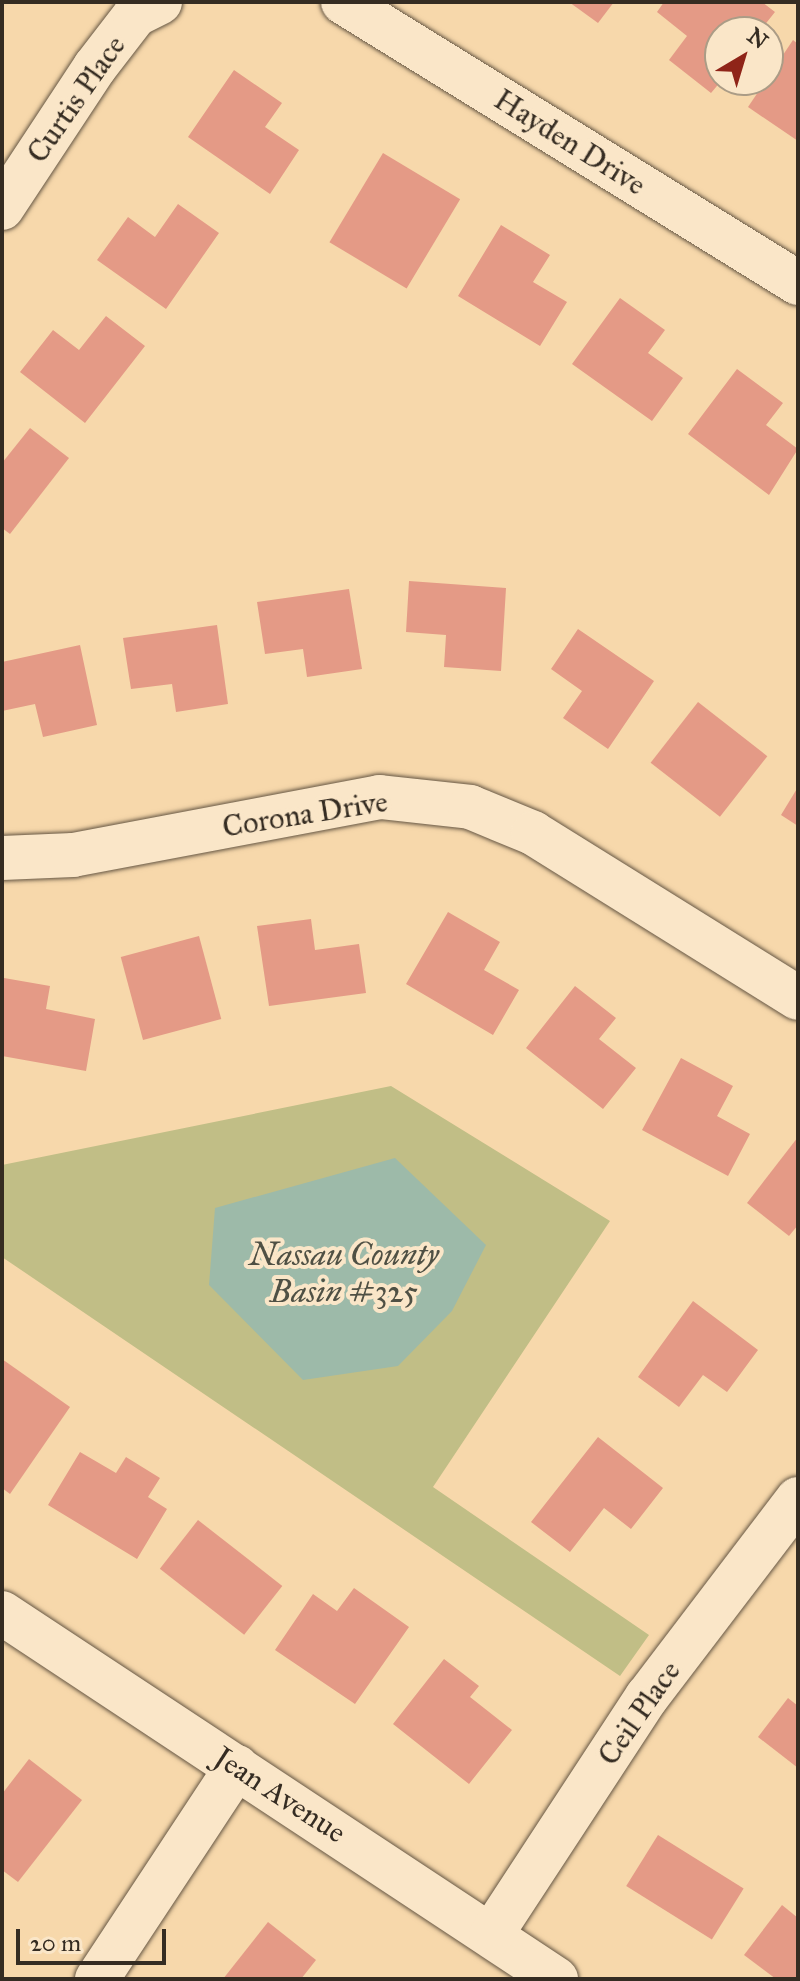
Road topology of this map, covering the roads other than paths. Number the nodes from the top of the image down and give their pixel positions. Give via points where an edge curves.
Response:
1 (160, 2) edge
2 (343, 2) edge
3 (2, 208) edge
4 (798, 283) edge
5 (2, 858) edge
6 (798, 998) edge
7 (798, 1499) edge
8 (2, 1613) edge
9 (237, 1767) junction
10 (491, 1935) junction
11 (97, 1979) edge
12 (556, 1979) edge

1 - 3 street, Curtis Place via 135,15 95,67
2 - 4 street, Hayden Drive
5 - 6 street, Corona Drive via 73,855 380,797 470,807 533,833
7 - 10 street, Ceil Place via 647,1697
8 - 9 street, Jean Avenue
9 - 10 street, Jean Avenue
9 - 11 street
10 - 12 street, Jean Avenue

